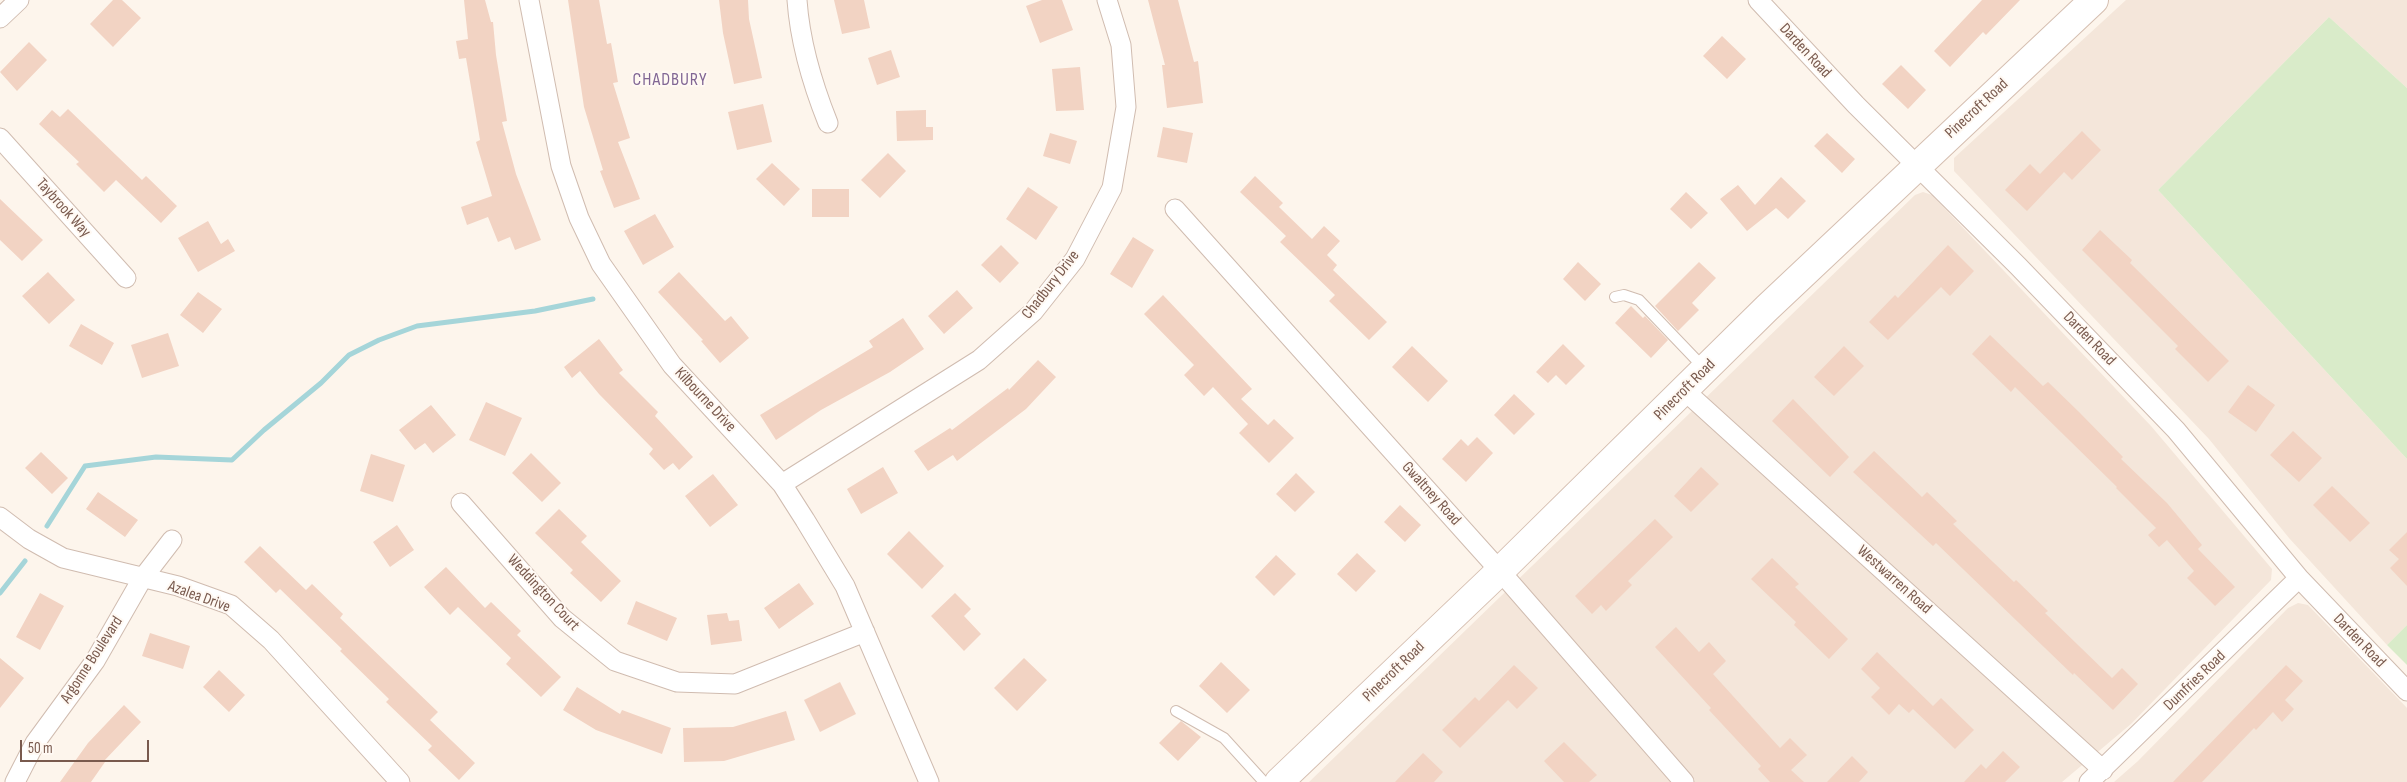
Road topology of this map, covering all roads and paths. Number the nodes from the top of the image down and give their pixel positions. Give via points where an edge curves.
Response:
1 (19, 0) edge
2 (529, 0) edge
3 (797, 0) edge
4 (1108, 0) edge
5 (1758, 0) edge
6 (2094, 0) edge
7 (0, 18) edge
8 (828, 123) dead end
9 (0, 138) edge
10 (1918, 164) junction
11 (1175, 209) dead end
12 (126, 278) dead end
13 (1615, 297) dead end
14 (1706, 370) junction
15 (1685, 391) junction
16 (782, 484) junction
17 (461, 503) dead end
18 (0, 517) edge
19 (172, 540) dead end
20 (1500, 571) junction
21 (2299, 578) junction
22 (142, 579) junction
23 (865, 632) junction
24 (2407, 691) edge
25 (1176, 711) dead end
26 (2096, 776) edge
27 (15, 782) edge
28 (400, 782) edge
29 (929, 782) edge
30 (1264, 782) edge
31 (1279, 782) edge
32 (1684, 782) edge

1 - 7 street
2 - 16 street, Kilbourne Drive via 561,166 579,218 601,264 672,365
3 - 8 street via 812,83
4 - 16 street, Chadbury Drive via 1121,45 1126,107 1112,188 1075,259 1033,312 979,360
5 - 10 street, Darden Road via 1856,105
6 - 10 street, Pinecroft Road
9 - 12 street, Taybrook Way
10 - 14 street, Pinecroft Road
10 - 21 street, Darden Road via 2176,430
11 - 20 street, Gwaltney Road
13 - 14 lane via 1624,295 1638,300
14 - 15 street, Pinecroft Road
15 - 20 street, Pinecroft Road
15 - 26 street, Westwarren Road
16 - 23 street, Kilbourne Drive via 846,586
17 - 23 street, Weddington Court via 570,624 615,661 677,682 735,684
18 - 22 street, Azalea Drive via 29,539 63,558
19 - 22 street, Argonne Boulevard
20 - 31 street, Pinecroft Road
20 - 32 street, Gwaltney Road
21 - 24 street, Darden Road
21 - 26 street, Dumfries Road
22 - 27 street, Argonne Boulevard via 95,661 35,743
22 - 28 street, Azalea Drive via 178,586 231,606 271,640
23 - 29 street, Kilbourne Drive
25 - 30 lane via 1224,738

